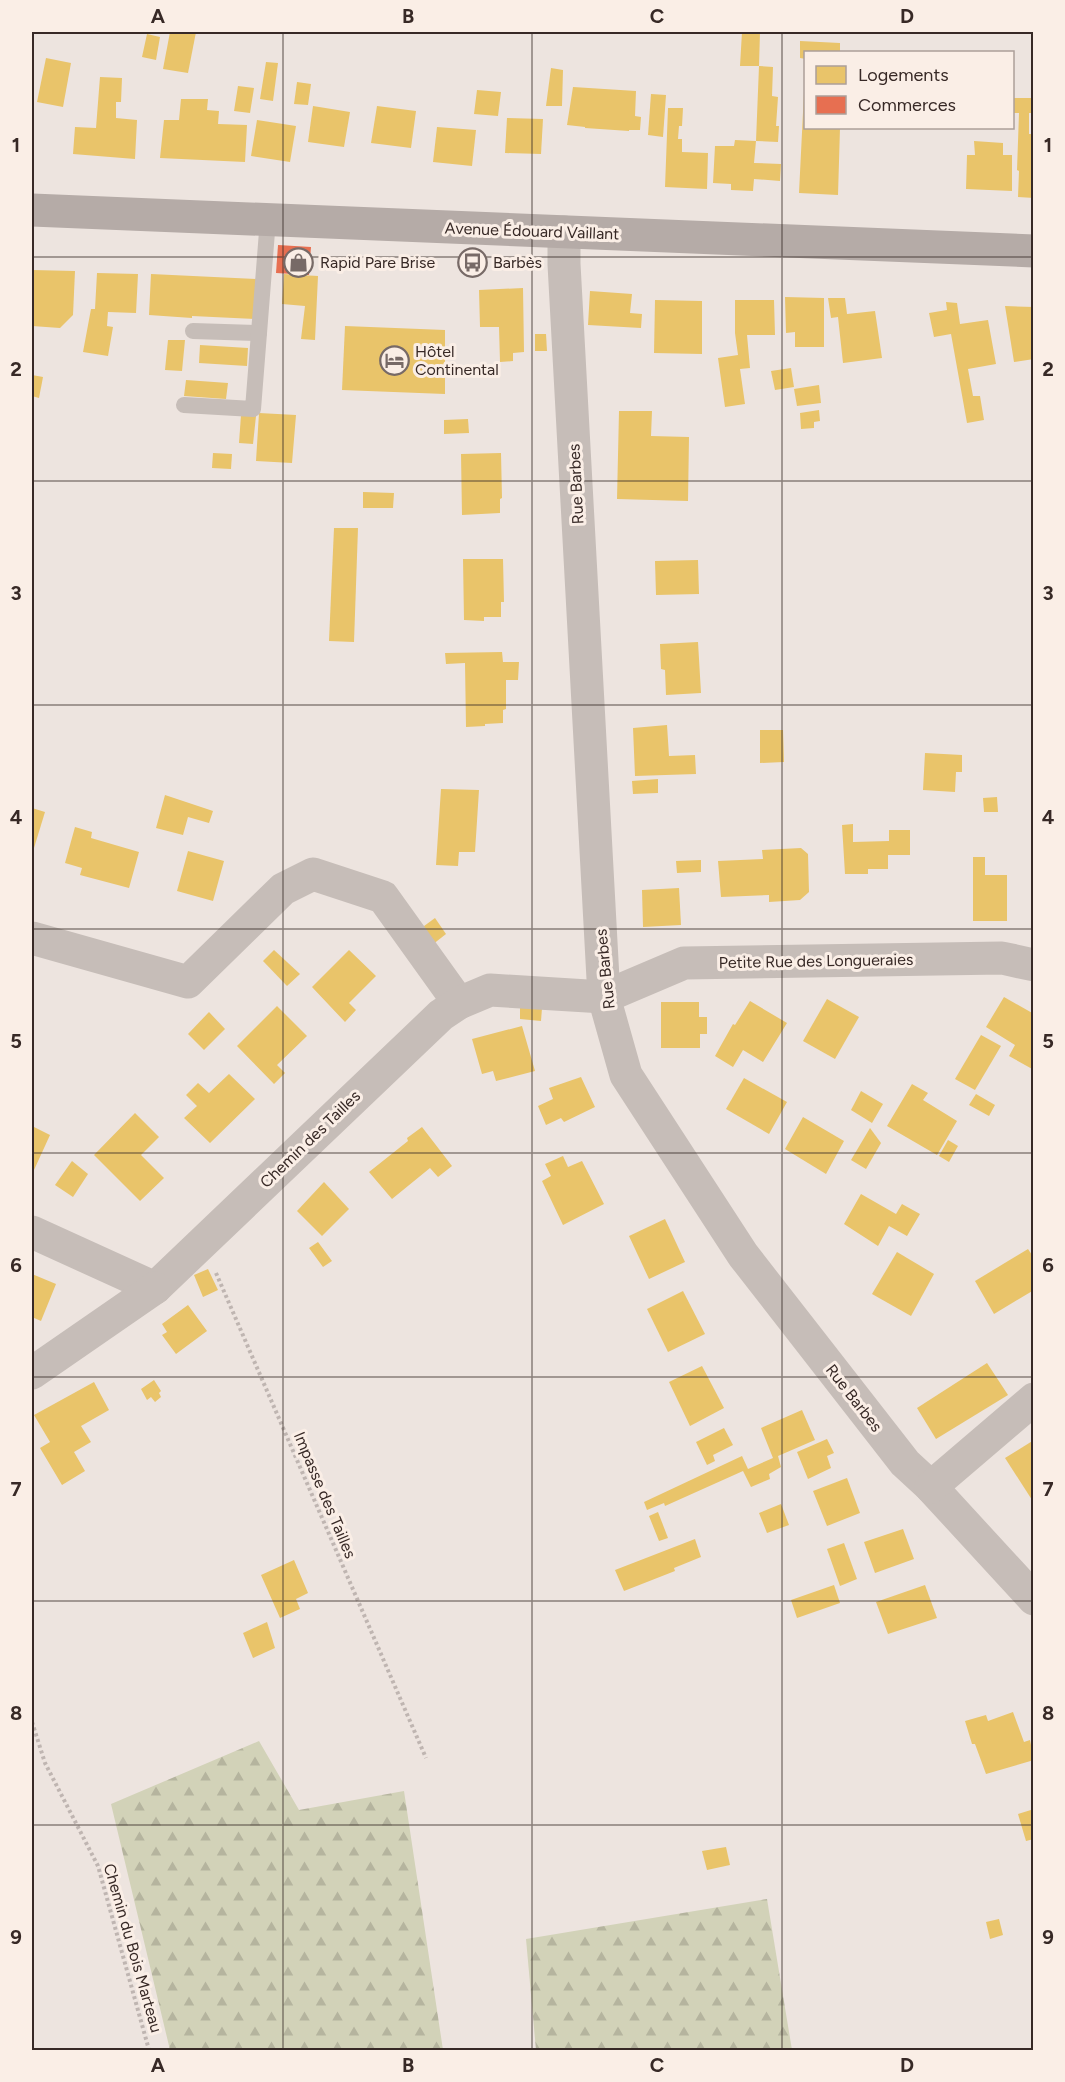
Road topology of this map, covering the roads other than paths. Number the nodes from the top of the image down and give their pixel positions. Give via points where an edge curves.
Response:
1 (32, 210) edge
2 (268, 219) junction
3 (564, 232) junction
4 (1034, 251) edge
5 (193, 331) dead end
6 (259, 333) junction
7 (184, 405) dead end
8 (32, 938) edge
9 (1034, 965) edge
10 (604, 997) junction
11 (459, 1004) junction
12 (32, 1232) edge
13 (155, 1288) junction
14 (32, 1373) edge
15 (1034, 1399) edge
16 (931, 1487) junction
17 (1034, 1599) edge

1 - 2 main road, Avenue Édouard Vaillant
2 - 3 main road, Avenue Édouard Vaillant
2 - 6 lane
3 - 4 main road, Avenue Édouard Vaillant
3 - 10 street, Rue Barbes
5 - 6 lane
6 - 7 lane via 254,409
8 - 11 street via 188,982 284,889 313,874 383,897
9 - 10 street, Petite Rue des Longueraies via 1002,958 684,963
10 - 11 street, Chemin des Tailles via 490,990
10 - 16 street, Rue Barbes via 626,1075 743,1255 905,1463
11 - 13 street, Chemin des Tailles via 441,1015
12 - 13 street
13 - 14 street, Chemin des Tailles
15 - 16 street
16 - 17 street, Rue Barbes

